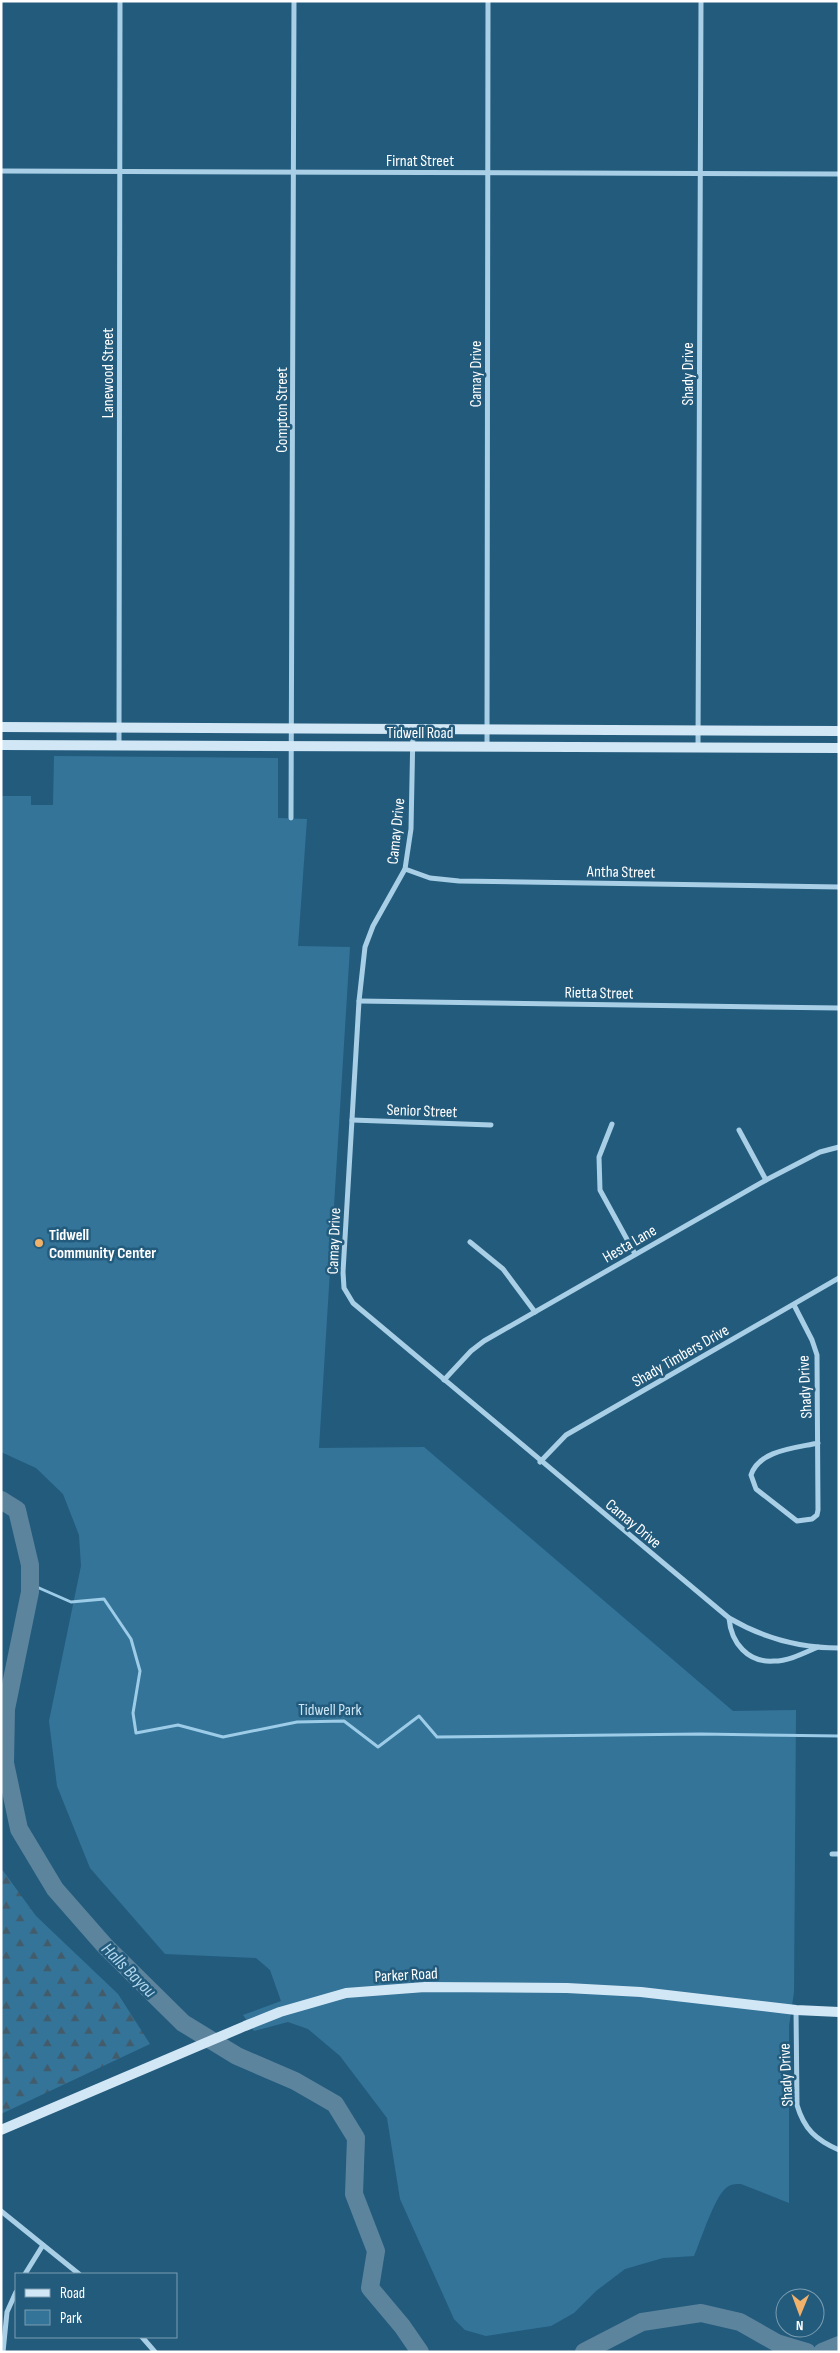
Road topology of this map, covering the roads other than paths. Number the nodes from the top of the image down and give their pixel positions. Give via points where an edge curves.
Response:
1 (120, 1) edge
2 (294, 1) edge
3 (488, 1) edge
4 (701, 1) edge
5 (1, 172) edge
6 (487, 172) junction
7 (119, 173) junction
8 (294, 173) junction
9 (700, 174) junction
10 (839, 174) edge
11 (120, 726) junction
12 (1, 727) edge
13 (293, 728) junction
14 (413, 729) junction
15 (488, 729) junction
16 (698, 730) junction
17 (839, 731) edge
18 (119, 744) junction
19 (1, 745) edge
20 (292, 746) junction
21 (487, 747) junction
22 (412, 748) junction
23 (698, 748) junction
24 (839, 748) edge
25 (291, 818) dead end
26 (405, 869) junction
27 (839, 886) edge
28 (359, 1001) junction
29 (839, 1008) edge
30 (352, 1120) junction
31 (612, 1124) dead end
32 (491, 1125) dead end
33 (739, 1130) dead end
34 (839, 1147) edge
35 (766, 1180) junction
36 (470, 1242) dead end
37 (635, 1254) junction
38 (839, 1278) edge
39 (794, 1304) junction
40 (535, 1312) junction
41 (444, 1380) junction
42 (818, 1443) junction
43 (540, 1462) junction
44 (729, 1618) junction
45 (820, 1647) junction
46 (839, 1648) edge
47 (832, 1854) dead end
48 (839, 1854) edge
49 (796, 2010) junction
50 (839, 2012) edge
51 (1, 2130) edge
52 (839, 2150) edge
53 (1, 2211) edge
54 (43, 2245) junction
55 (25, 2273) edge
56 (78, 2273) edge
57 (15, 2294) edge
58 (143, 2338) edge
59 (3, 2352) edge
60 (155, 2352) edge

1 - 7 street, Lanewood Street
2 - 8 street, Compton Street
3 - 6 street, Camay Drive
4 - 9 street, Shady Drive
5 - 7 street, Firnat Street
6 - 8 street, Firnat Street
6 - 9 street, Firnat Street
6 - 15 street, Camay Drive
7 - 8 street, Firnat Street
7 - 11 street, Lanewood Street
8 - 13 street, Compton Street
9 - 10 street, Firnat Street
9 - 16 street, Shady Drive
11 - 12 main road, Tidwell Road
11 - 13 main road, Tidwell Road
11 - 18 street, Lanewood Street
13 - 14 main road, Tidwell Road
13 - 20 street, Compton Street
14 - 15 main road, Tidwell Road
14 - 22 street, Camay Drive
15 - 16 main road, Tidwell Road
15 - 21 street, Camay Drive
16 - 17 main road, Tidwell Road
16 - 23 street, Shady Drive
18 - 19 main road, Tidwell Road
18 - 20 main road, Tidwell Road
20 - 22 main road, Tidwell Road
20 - 25 street, Compton Street
21 - 22 main road, Tidwell Road
21 - 23 main road, Tidwell Road
22 - 26 street, Camay Drive via 411,829
23 - 24 main road, Tidwell Road
26 - 27 street, Antha Street via 430,878 458,881
26 - 28 street, Camay Drive via 365,947
28 - 29 street, Rietta Street
28 - 30 street, Camay Drive
30 - 32 street, Senior Street
30 - 41 street, Camay Drive via 344,1288 353,1303
31 - 37 street via 599,1157 600,1190
33 - 35 street
34 - 35 street, Hesta Lane via 820,1152
35 - 37 street, Hesta Lane
36 - 40 street via 503,1269
37 - 40 street, Hesta Lane
38 - 39 street, Shady Timbers Drive
39 - 42 street, Shady Drive via 817,1355
39 - 43 street, Shady Timbers Drive via 566,1435
40 - 41 street, Hesta Lane via 471,1351
41 - 43 street, Camay Drive
42 - 42 street, Shady Drive via 817,1516 797,1521 756,1489 751,1475 757,1462 766,1457
43 - 44 street, Camay Drive
44 - 45 street, Camay Drive via 770,1638
44 - 45 street, Camay Drive via 736,1643 758,1660 774,1662
45 - 46 street, Camay Drive
47 - 48 street
49 - 50 main road, Parker Road
49 - 51 main road, Parker Road via 641,1992 567,1988 425,1987 346,1993 280,2012
49 - 52 street, Shady Drive via 797,2105 814,2136
53 - 54 street
54 - 55 street
54 - 56 street
57 - 59 street via 7,2312
58 - 60 street

